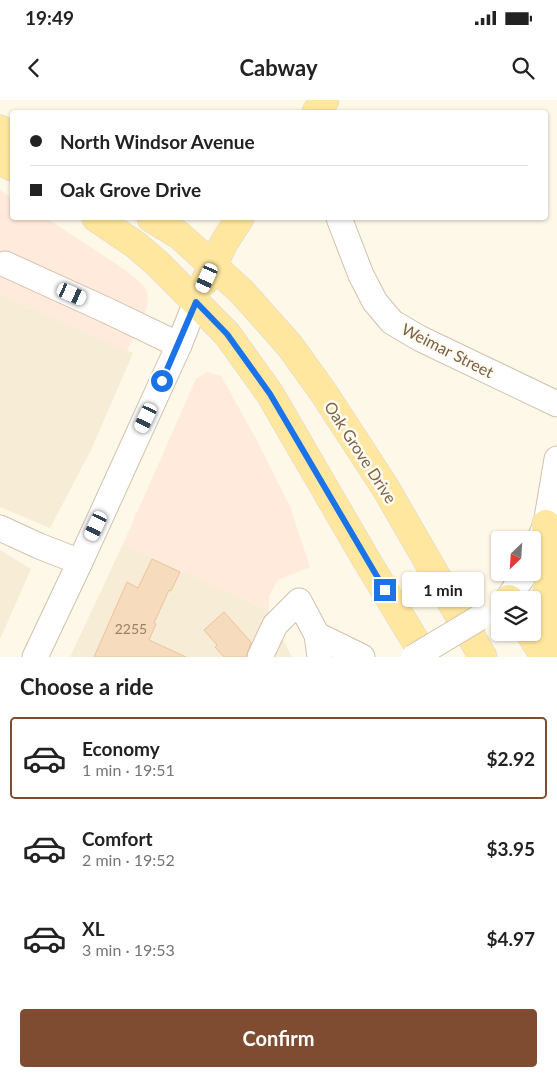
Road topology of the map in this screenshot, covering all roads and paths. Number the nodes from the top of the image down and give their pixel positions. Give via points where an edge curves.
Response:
1 (99, 220) edge
2 (154, 220) edge
3 (239, 220) edge
4 (340, 220) edge
5 (5, 264) dead end
6 (212, 265) junction
7 (196, 302) junction
8 (179, 345) junction
9 (557, 404) edge
10 (557, 459) edge
11 (546, 524) junction
12 (0, 528) edge
13 (541, 536) edge
14 (80, 562) junction
15 (491, 610) edge
16 (535, 641) edge
17 (319, 646) edge
18 (34, 657) edge
19 (260, 657) edge
20 (362, 657) edge
21 (414, 657) edge
22 (426, 657) edge
23 (483, 657) edge
24 (545, 657) edge
25 (557, 657) edge

1 - 7 main road via 136,244
2 - 6 main road, Oak Grove Drive via 179,235
3 - 6 main road
4 - 9 street, Weimar Street via 361,275 375,302 392,322
5 - 8 street
6 - 7 main road
6 - 23 main road, Oak Grove Drive via 242,292 290,346 323,392 385,487
7 - 8 street
7 - 22 main road via 227,334 270,394
8 - 14 street
10 - 11 street
11 - 13 street
11 - 25 main road via 548,622
12 - 14 street
14 - 18 street
15 - 21 street, bridge
16 - 24 main road
17 - 19 street via 299,600 275,625
17 - 20 street

